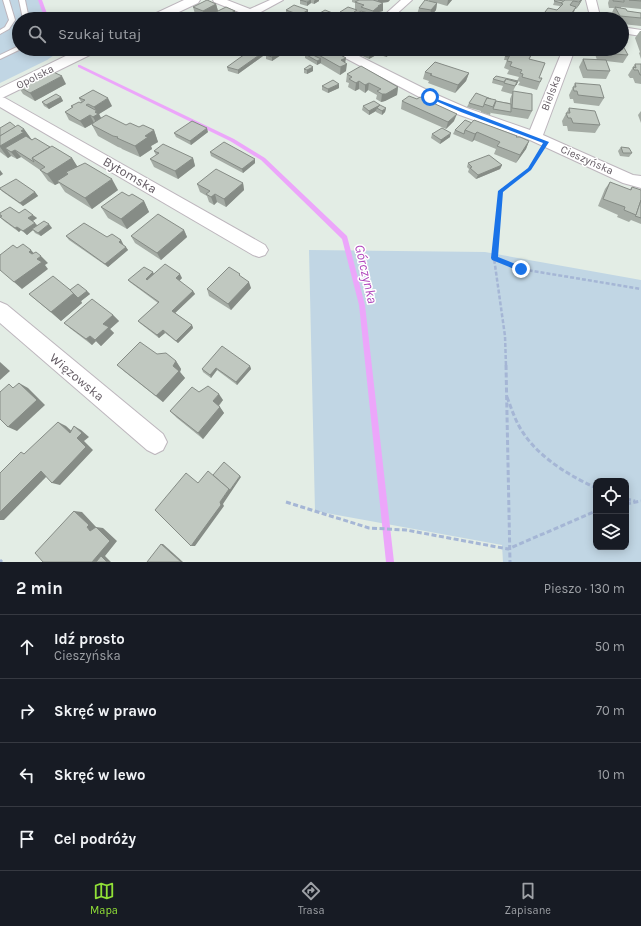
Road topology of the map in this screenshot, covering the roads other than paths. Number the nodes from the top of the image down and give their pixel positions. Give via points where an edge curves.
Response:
1 (6, 0) edge
2 (22, 0) edge
3 (194, 0) edge
4 (218, 0) edge
5 (278, 0) edge
6 (407, 0) edge
7 (591, 0) edge
8 (8, 7) junction
9 (0, 8) edge
10 (25, 12) edge
11 (169, 12) edge
12 (246, 12) edge
13 (255, 12) edge
14 (393, 12) edge
15 (594, 12) edge
16 (629, 31) edge
17 (0, 32) edge
18 (641, 32) edge
19 (12, 51) edge
20 (77, 56) edge
21 (353, 56) edge
22 (566, 56) edge
23 (0, 57) edge
24 (0, 94) edge
25 (0, 101) edge
26 (541, 140) junction
27 (641, 182) edge
28 (259, 250) dead end
29 (0, 311) edge
30 (155, 442) dead end

1 - 8 lane
2 - 10 lane
3 - 11 street
4 - 12 street
5 - 13 street
6 - 14 street
7 - 15 street
8 - 9 lane
8 - 17 lane via 12,20 7,28
16 - 18 street
19 - 23 lane
20 - 24 street, Opolska
21 - 26 street, Cieszyńska via 430,97
22 - 26 street, Bielska via 545,109
25 - 28 street, Bytomska
26 - 27 street, Cieszyńska
29 - 30 street, Więzowska

